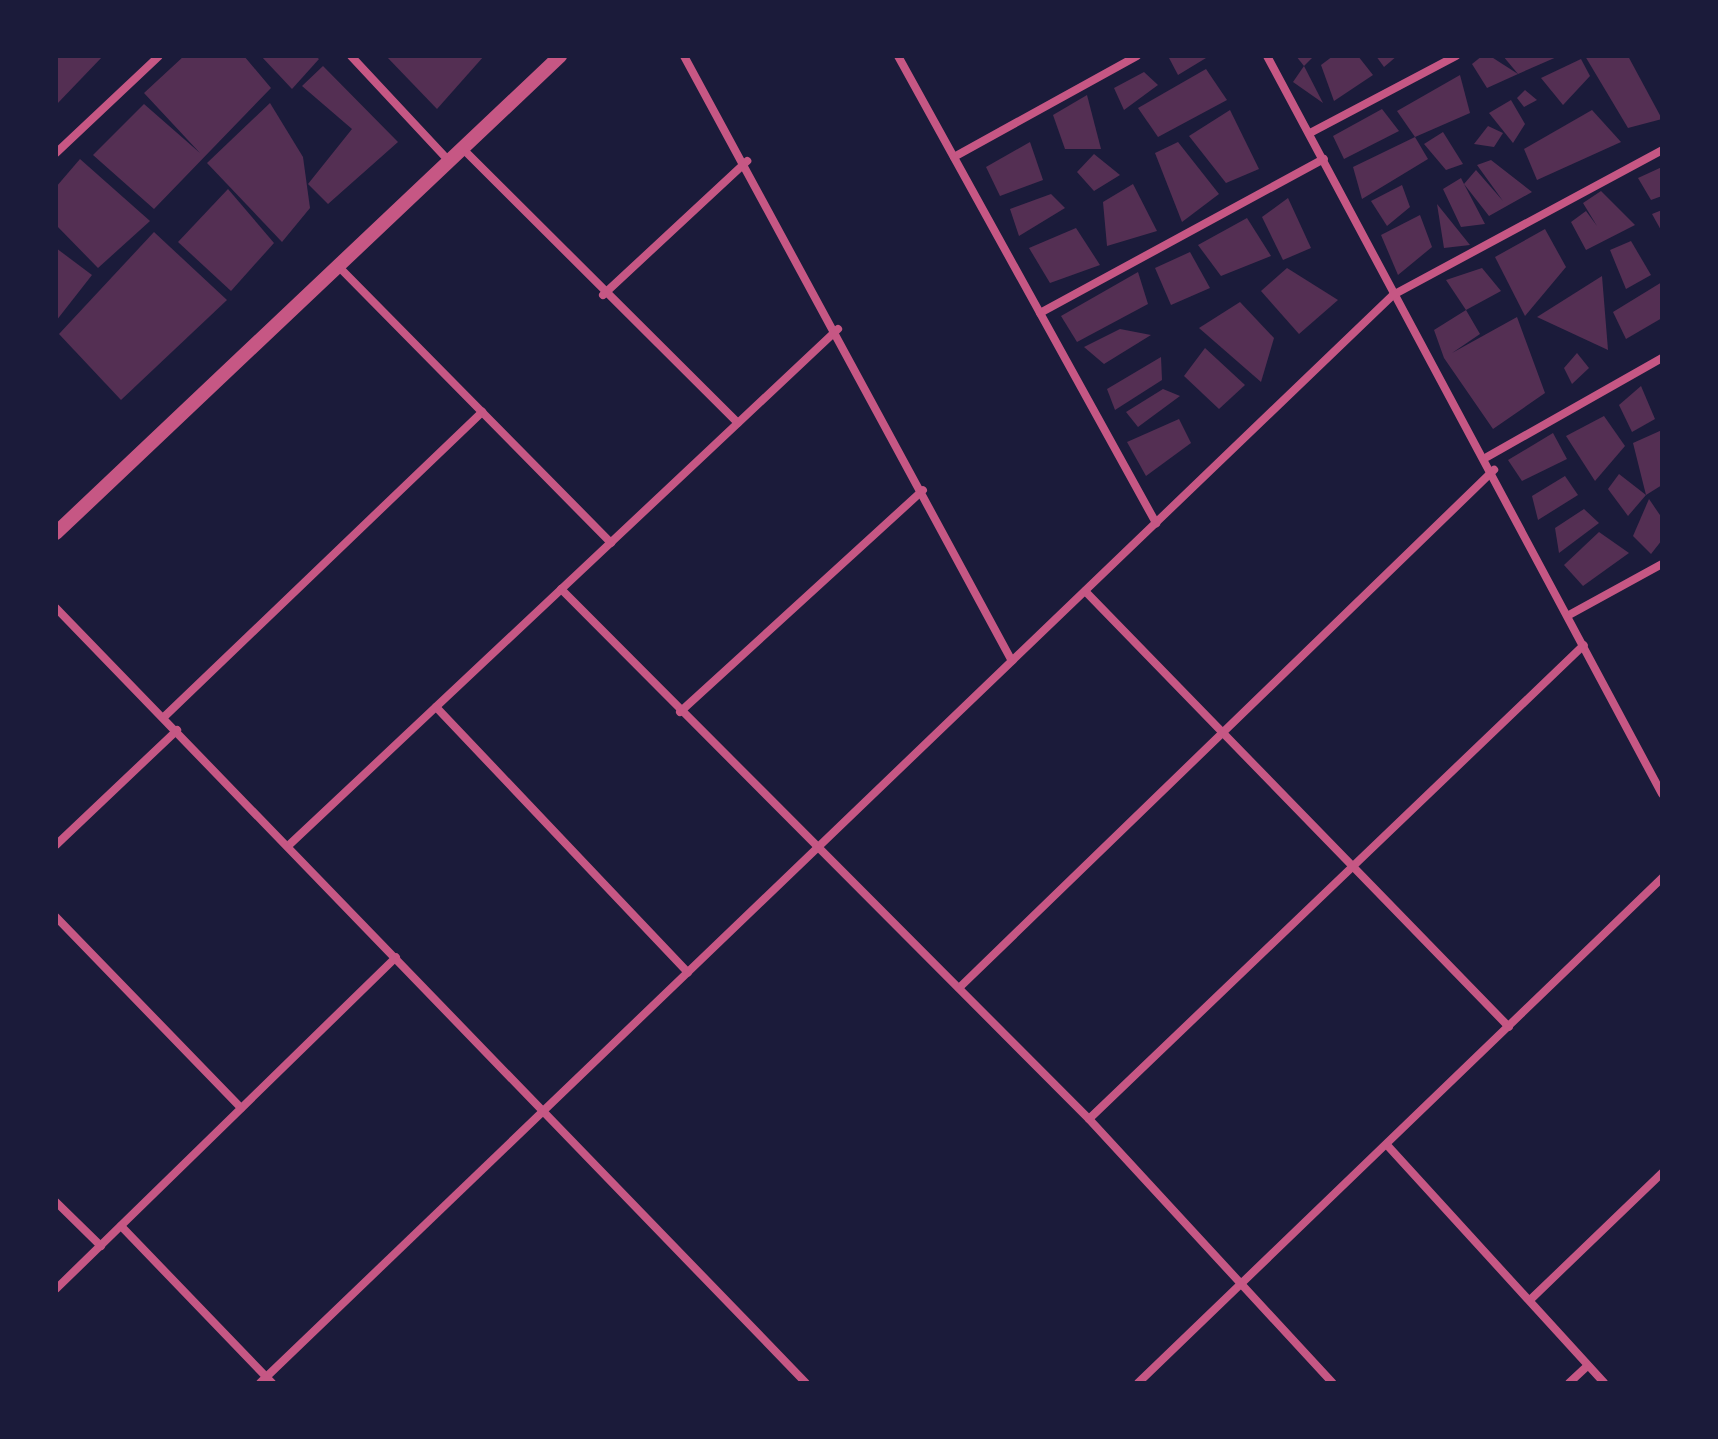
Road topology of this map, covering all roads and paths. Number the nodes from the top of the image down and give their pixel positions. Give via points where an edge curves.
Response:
1 (159, 56) edge
2 (351, 56) edge
3 (560, 56) edge
4 (684, 56) edge
5 (898, 56) edge
6 (1137, 56) edge
7 (1267, 56) edge
8 (1456, 56) edge
9 (1310, 133) junction
10 (463, 149) junction
11 (1662, 150) edge
12 (56, 153) edge
13 (954, 157) junction
14 (1324, 159) junction
15 (449, 161) junction
16 (747, 161) junction
17 (338, 266) junction
18 (603, 295) junction
19 (1393, 295) junction
20 (1040, 313) junction
21 (838, 329) junction
22 (1662, 358) edge
23 (482, 412) junction
24 (738, 423) junction
25 (1487, 457) junction
26 (1494, 470) junction
27 (923, 490) junction
28 (1156, 523) junction
29 (56, 533) edge
30 (611, 543) junction
31 (1662, 564) edge
32 (561, 589) junction
33 (1085, 591) junction
34 (56, 608) edge
35 (1569, 615) junction
36 (1584, 645) junction
37 (1012, 661) junction
38 (436, 707) junction
39 (680, 712) junction
40 (164, 717) junction
41 (177, 730) junction
42 (1220, 731) junction
43 (1662, 794) edge
44 (56, 845) edge
45 (288, 846) junction
46 (815, 851) junction
47 (1353, 868) junction
48 (1662, 878) edge
49 (56, 917) edge
50 (396, 957) junction
51 (688, 973) junction
52 (959, 988) junction
53 (1509, 1027) junction
54 (241, 1108) junction
55 (544, 1111) junction
56 (1089, 1119) junction
57 (1387, 1145) junction
58 (1662, 1173) edge
59 (56, 1202) edge
60 (121, 1226) junction
61 (101, 1246) junction
62 (1240, 1288) junction
63 (56, 1289) edge
64 (1530, 1300) junction
65 (1587, 1366) junction
66 (266, 1381) edge
67 (806, 1383) edge
68 (1138, 1383) edge
69 (1333, 1383) edge
70 (1569, 1383) edge
71 (1604, 1383) edge

1 - 12 street
2 - 15 street
3 - 10 street
4 - 16 street
5 - 13 street
6 - 13 street
7 - 9 street
8 - 9 street
9 - 14 street
10 - 15 street
10 - 18 street
11 - 19 street
13 - 20 street
14 - 19 street
14 - 20 street
15 - 17 street
16 - 18 street
16 - 21 street
17 - 23 street
17 - 29 street
18 - 24 street
19 - 25 street
19 - 28 street
20 - 28 street
21 - 24 street
21 - 27 street
22 - 25 street
23 - 30 street
23 - 40 street
24 - 30 street
25 - 26 street
26 - 35 street
26 - 42 street
27 - 37 street
27 - 39 street
28 - 33 street
30 - 32 street
31 - 35 street
32 - 38 street
32 - 39 street
33 - 37 street
33 - 42 street
34 - 40 street
35 - 36 street
36 - 43 street
36 - 47 street
37 - 46 street
38 - 45 street
38 - 51 street
39 - 46 street
40 - 41 street
41 - 44 street
41 - 45 street
42 - 47 street
42 - 52 street
45 - 50 street
46 - 51 street
46 - 52 street
47 - 53 street
47 - 56 street
48 - 53 street
49 - 54 street
50 - 54 street
50 - 55 street
51 - 55 street
52 - 56 street
53 - 57 street
54 - 60 street
55 - 66 street
55 - 67 street
56 - 62 street
57 - 62 street
57 - 64 street
58 - 64 street
59 - 61 street
60 - 61 street
60 - 66 street
61 - 63 street
62 - 68 street
62 - 69 street
64 - 65 street
65 - 70 street
65 - 71 street

